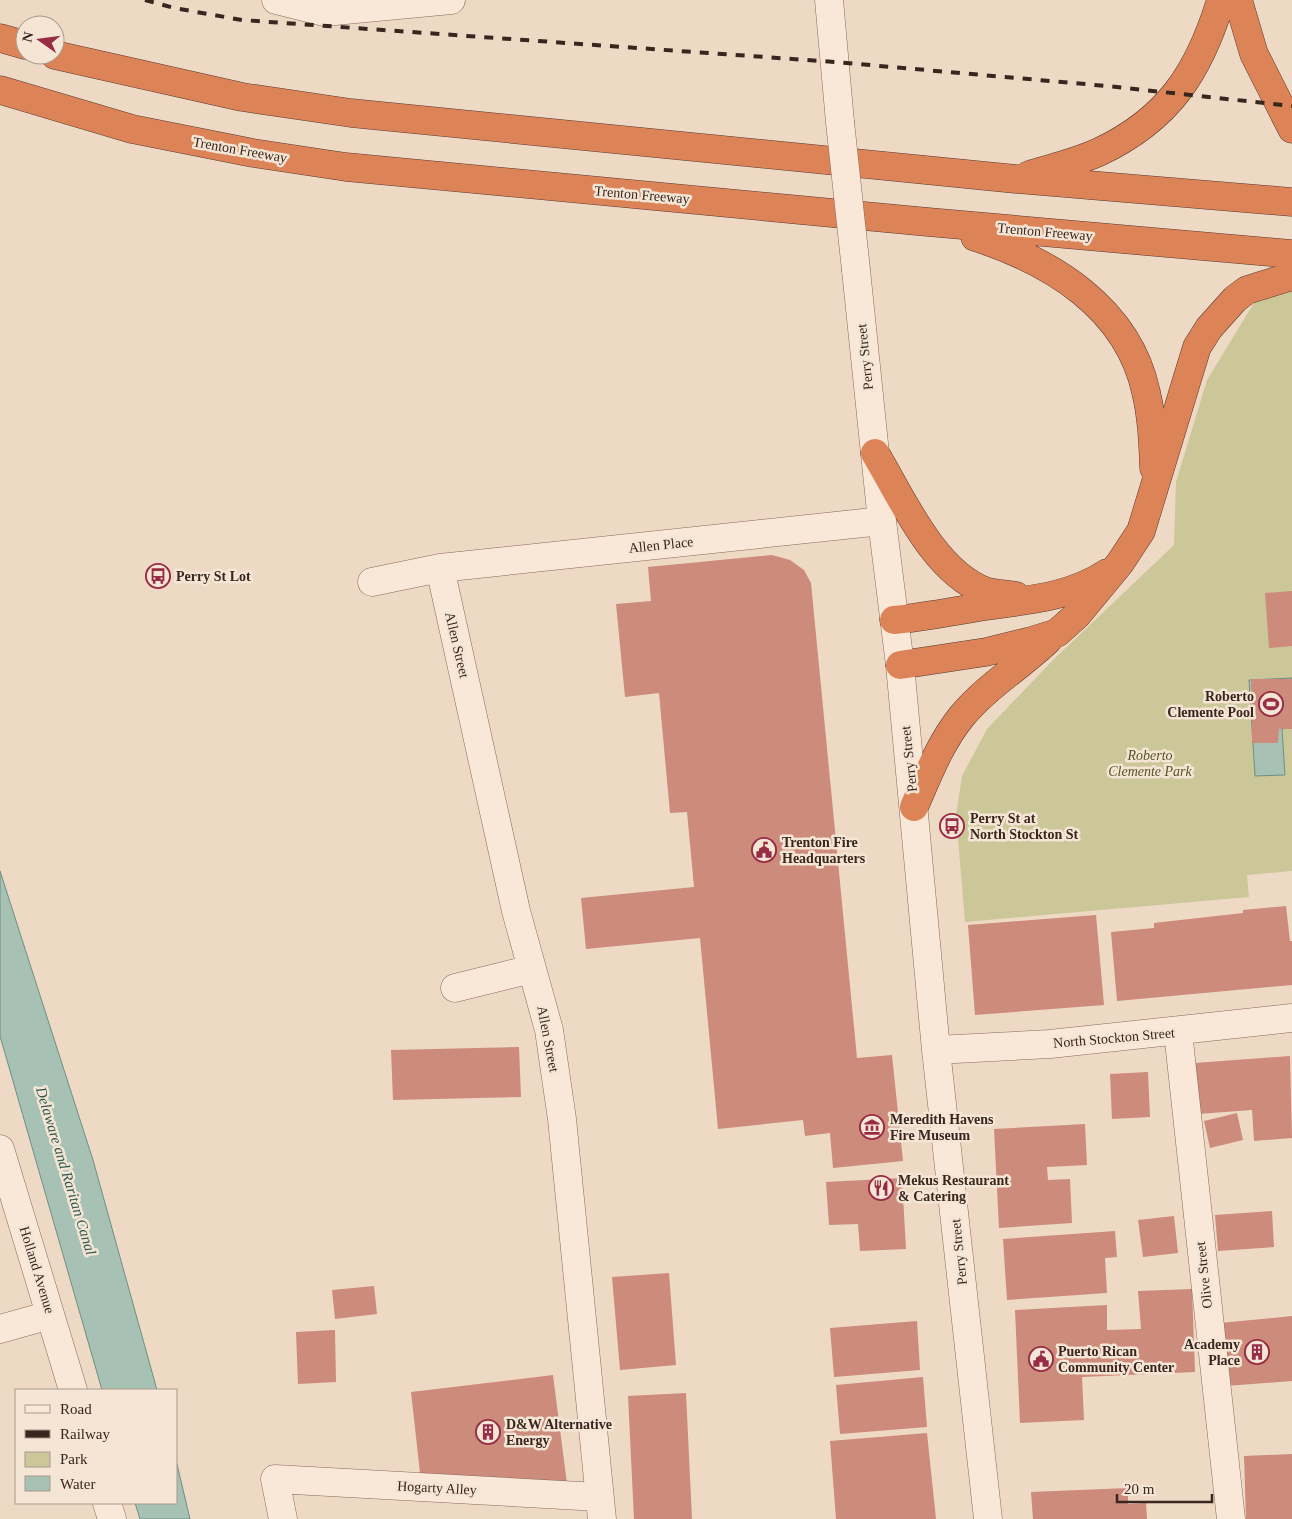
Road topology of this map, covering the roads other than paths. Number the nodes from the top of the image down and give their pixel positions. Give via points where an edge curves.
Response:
1 (276, 0) edge
2 (451, 0) edge
3 (829, 0) edge
4 (1221, 0) edge
5 (1238, 0) edge
6 (0, 38) edge
7 (15, 42) edge
8 (65, 57) edge
9 (0, 90) edge
10 (1292, 129) edge
11 (1016, 179) junction
12 (1292, 202) edge
13 (928, 222) junction
14 (1292, 254) edge
15 (1292, 276) edge
16 (875, 453) junction
17 (1155, 490) junction
18 (882, 521) junction
19 (1120, 563) junction
20 (440, 568) junction
21 (372, 582) dead end
22 (1039, 599) junction
23 (894, 620) junction
24 (1057, 633) junction
25 (900, 665) junction
26 (914, 807) junction
27 (532, 969) junction
28 (455, 988) dead end
29 (1292, 1018) edge
30 (1178, 1032) junction
31 (936, 1050) junction
32 (0, 1149) edge
33 (50, 1315) junction
34 (0, 1329) edge
35 (73, 1389) edge
36 (107, 1504) edge
37 (600, 1508) edge
38 (112, 1519) edge
39 (283, 1519) edge
40 (988, 1519) edge
41 (1231, 1519) edge

1 - 2 street via 324,12
3 - 16 street, Perry Street, bridge
4 - 11 highway via 1196,66 1155,117 1130,136 1097,153
5 - 10 highway via 1254,54
6 - 7 highway
8 - 11 highway via 242,97 351,113
9 - 13 highway, Trenton Freeway via 132,129 253,154 346,167
11 - 12 highway
13 - 14 highway, Trenton Freeway
13 - 17 highway via 1031,257 1067,280 1106,313 1133,356 1146,390 1152,427
15 - 17 highway via 1246,290 1209,328 1197,347
16 - 18 street, Perry Street
16 - 22 highway via 930,545 945,563 986,591
17 - 19 highway via 1141,531
18 - 20 street, Allen Place
18 - 23 street, Perry Street
19 - 22 highway via 1090,584
19 - 24 highway via 1077,615
20 - 21 street, Allen Place
20 - 27 street, Allen Street via 516,911
22 - 23 highway
23 - 25 street, Perry Street
24 - 25 highway via 986,652
24 - 26 highway via 1008,672 963,715 938,750
25 - 26 street, Perry Street
26 - 31 street, Perry Street
27 - 28 street
27 - 37 street, Allen Street via 549,1030 562,1119
29 - 30 street, North Stockton Street
30 - 31 street, North Stockton Street
30 - 41 street, Olive Street
31 - 40 street, Perry Street
32 - 33 street, Holland Avenue
33 - 34 street
33 - 35 street, Holland Avenue
36 - 38 street
37 - 39 street, Hogarty Alley via 275,1479

